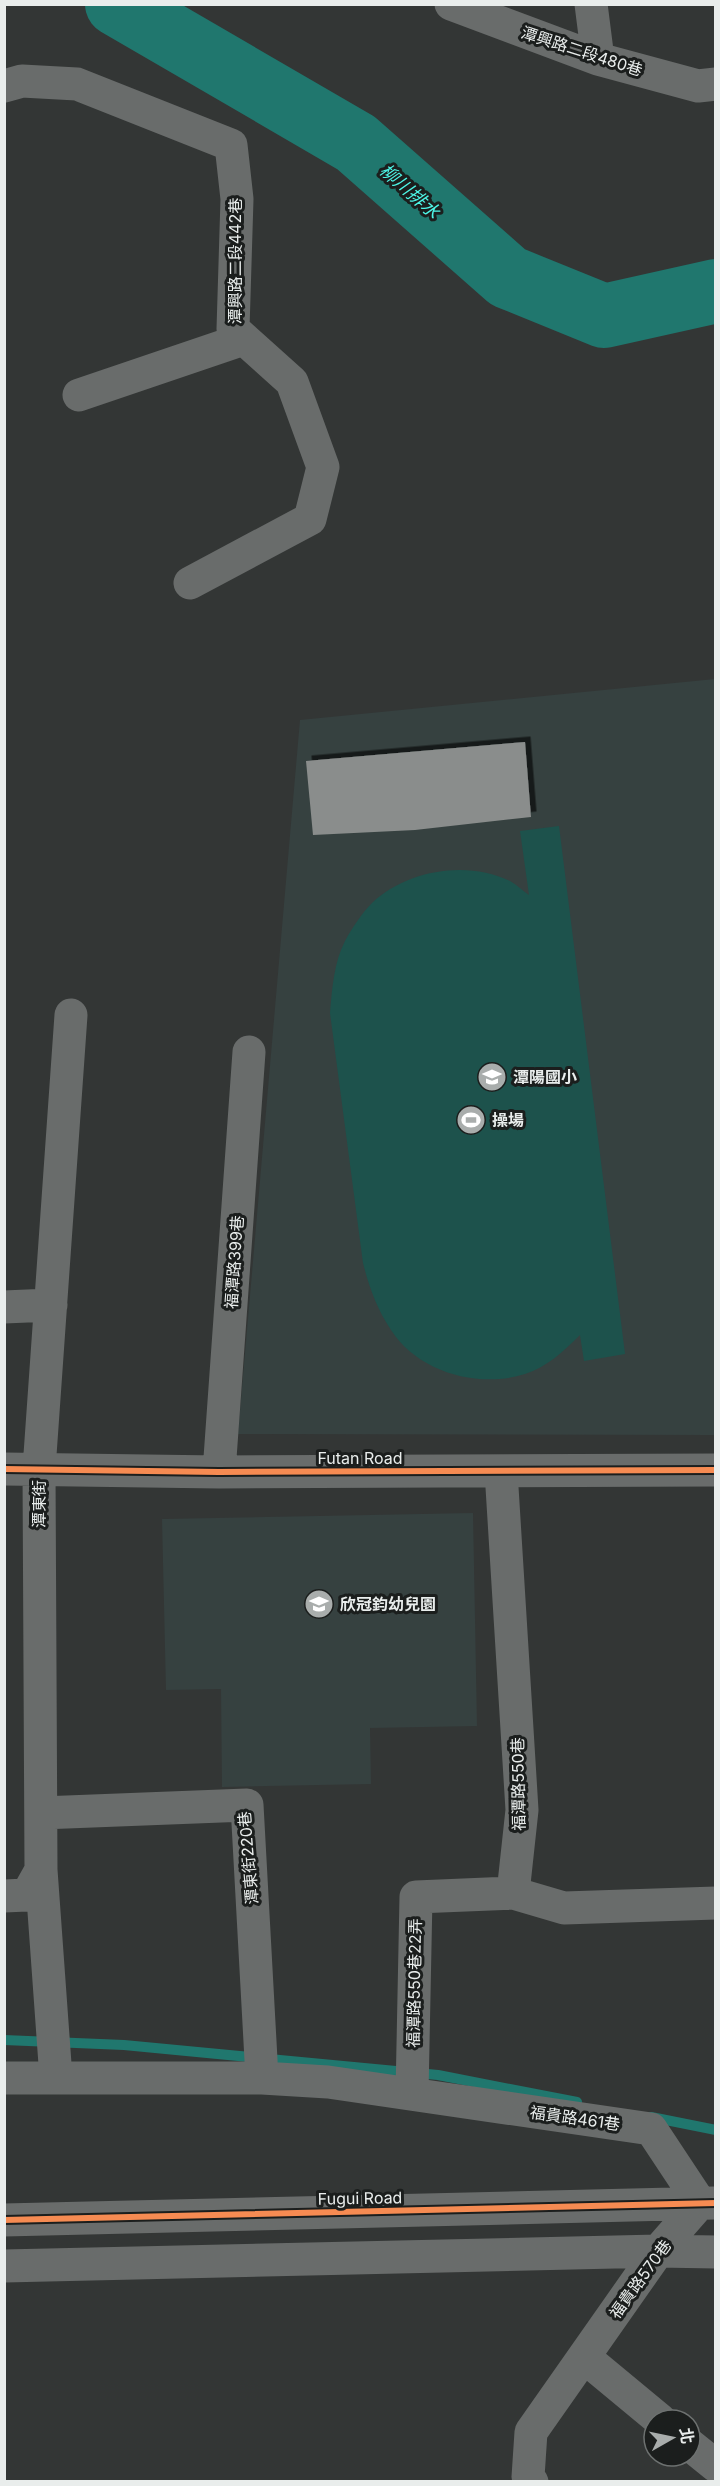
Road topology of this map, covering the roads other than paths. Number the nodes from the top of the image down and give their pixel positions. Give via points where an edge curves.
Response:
1 (451, 4) edge
2 (591, 4) edge
3 (598, 59) junction
4 (716, 84) edge
5 (4, 86) edge
6 (244, 339) junction
7 (80, 395) dead end
8 (190, 583) dead end
9 (71, 1016) dead end
10 (249, 1052) dead end
11 (51, 1305) junction
12 (4, 1307) edge
13 (4, 1469) edge
14 (39, 1469) junction
15 (716, 1470) edge
16 (501, 1471) junction
17 (219, 1472) junction
18 (41, 1813) junction
19 (41, 1870) junction
20 (513, 1893) junction
21 (4, 1896) edge
22 (716, 1903) edge
23 (4, 2078) edge
24 (56, 2078) junction
25 (262, 2078) junction
26 (412, 2094) junction
27 (708, 2203) edge
28 (4, 2220) edge
29 (658, 2251) junction
30 (716, 2252) edge
31 (4, 2266) edge
32 (584, 2357) junction
33 (646, 2408) edge
34 (702, 2455) edge
35 (716, 2466) edge
36 (532, 2481) edge

1 - 3 street, 潭興路二段480巷
2 - 3 street
3 - 4 street, 潭興路二段480巷 via 698,86
5 - 6 street, 潭興路二段442巷 via 22,81 77,84 231,145 237,199 233,329
6 - 7 street
6 - 8 street, 潭興路二段442巷 via 292,382 323,467 310,519
9 - 11 street, 潭東街
10 - 17 street, 福潭路399巷
11 - 12 street
11 - 14 street, 潭東街
13 - 14 street, Futan Road
14 - 17 street, Futan Road
14 - 18 street, 潭東街
15 - 16 street, Futan Road
16 - 17 street, Futan Road
16 - 20 street, 福潭路550巷 via 522,1810
18 - 19 street, 潭東街
18 - 25 street, 潭東街220巷 via 247,1805
19 - 21 street via 27,1895
19 - 24 street, 潭東街
20 - 22 street via 564,1908
20 - 26 street, 福潭路550巷22弄 via 416,1897
23 - 24 street, 福貴路461巷
24 - 25 street, 福貴路461巷
25 - 26 street, 福貴路461巷 via 328,2082
26 - 27 street, 福貴路461巷 via 651,2129
27 - 28 street, Fugui Road
27 - 29 street, 福貴路570巷
29 - 30 street
29 - 31 street
29 - 32 street, 福貴路570巷
32 - 33 street
32 - 36 street, 福貴路570巷 via 531,2432 528,2477
34 - 35 street

